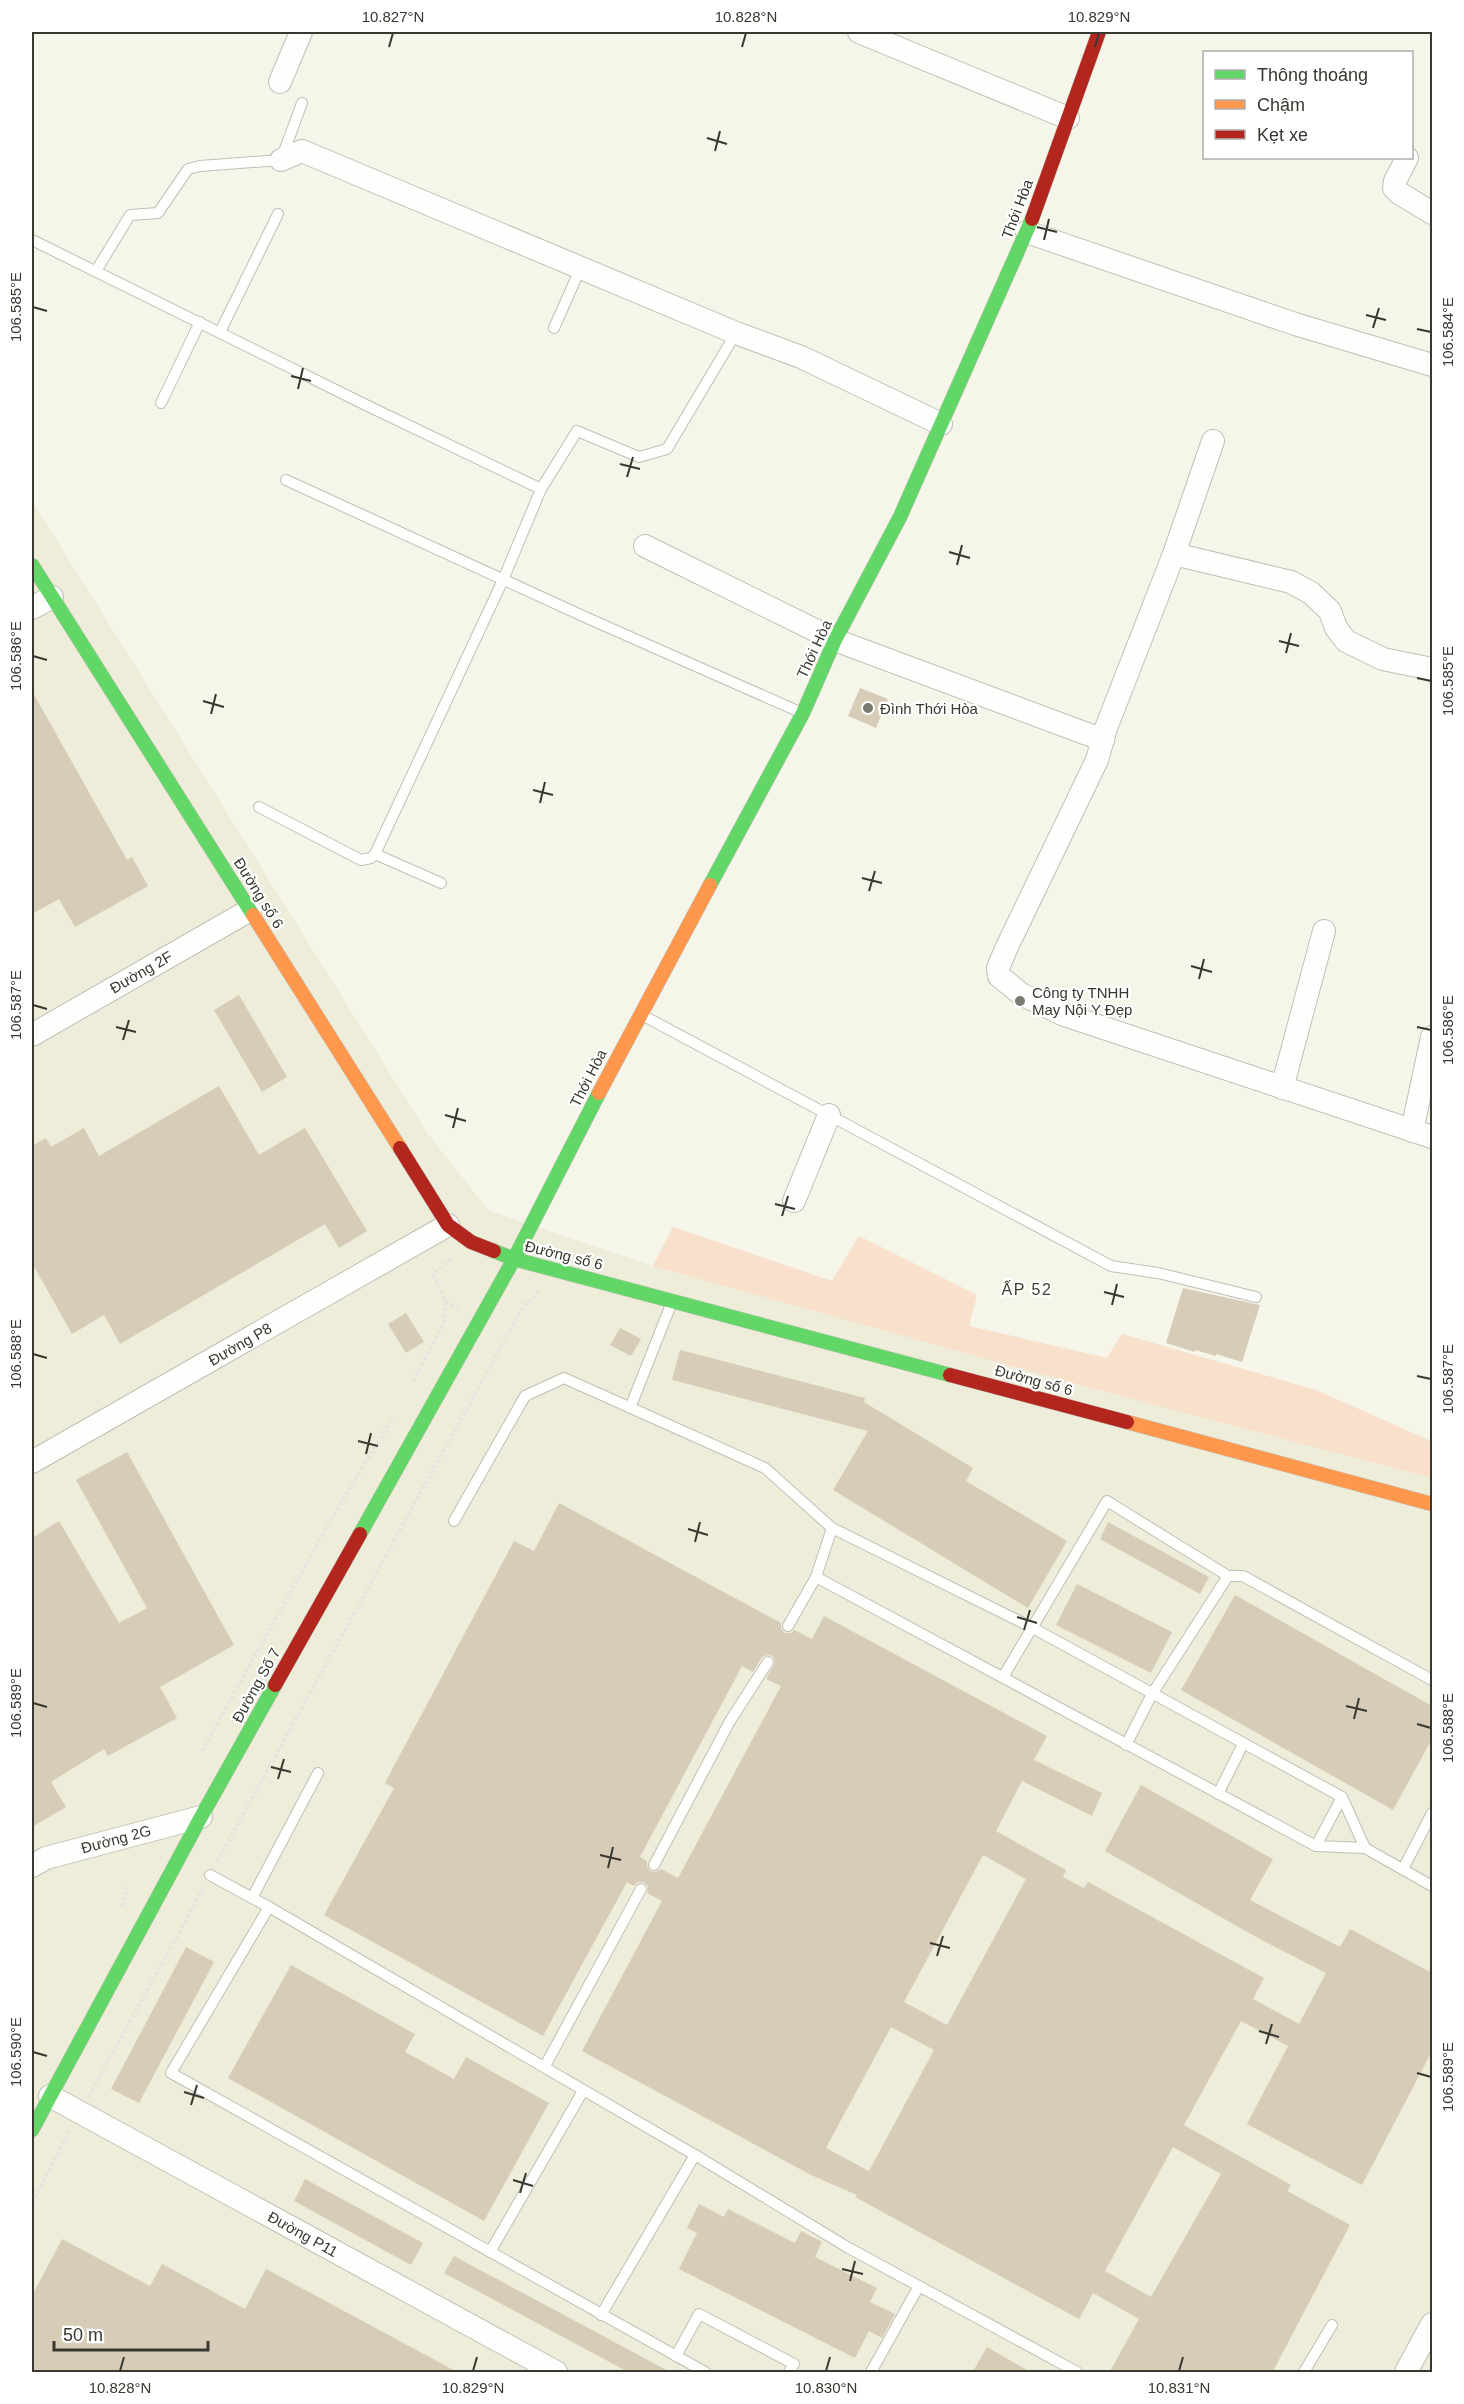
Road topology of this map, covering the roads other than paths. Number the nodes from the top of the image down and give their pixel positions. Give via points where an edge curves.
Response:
1 (301, 32) edge
2 (859, 32) edge
3 (1099, 32) edge
4 (280, 82) dead end
5 (302, 104) dead end
6 (1068, 118) junction
7 (1406, 159) edge
8 (280, 160) junction
9 (1432, 213) edge
10 (278, 214) dead end
11 (1027, 232) junction
12 (32, 240) edge
13 (582, 267) junction
14 (96, 271) junction
15 (200, 322) junction
16 (554, 328) dead end
17 (220, 332) junction
18 (736, 333) junction
19 (1432, 365) edge
20 (161, 403) dead end
21 (941, 424) junction
22 (1213, 441) dead end
23 (286, 480) dead end
24 (541, 489) junction
25 (645, 546) dead end
26 (1174, 554) junction
27 (32, 565) edge
28 (503, 580) junction
29 (52, 597) junction
30 (32, 608) edge
31 (835, 640) junction
32 (1432, 669) edge
33 (803, 713) junction
34 (1103, 740) junction
35 (259, 807) dead end
36 (375, 854) junction
37 (441, 883) dead end
38 (250, 910) junction
39 (1324, 931) dead end
40 (640, 1014) junction
41 (32, 1035) edge
42 (1432, 1037) edge
43 (1282, 1088) junction
44 (828, 1115) junction
45 (1422, 1134) edge
46 (794, 1201) dead end
47 (448, 1225) junction
48 (514, 1259) junction
49 (1257, 1297) dead end
50 (673, 1300) junction
51 (630, 1408) junction
52 (32, 1462) edge
53 (1432, 1504) edge
54 (454, 1521) dead end
55 (832, 1528) junction
56 (1228, 1576) junction
57 (816, 1577) junction
58 (788, 1626) dead end
59 (1031, 1627) junction
60 (768, 1662) dead end
61 (1003, 1677) junction
62 (1432, 1680) edge
63 (1152, 1694) junction
64 (1243, 1744) junction
65 (1126, 1745) junction
66 (318, 1773) dead end
67 (1218, 1794) junction
68 (1342, 1797) junction
69 (1432, 1813) edge
70 (201, 1817) junction
71 (1316, 1846) junction
72 (1365, 1848) junction
73 (654, 1865) dead end
74 (32, 1866) edge
75 (1403, 1869) junction
76 (210, 1875) road end
77 (1432, 1886) edge
78 (641, 1889) dead end
79 (252, 1898) junction
80 (268, 1907) junction
81 (545, 2066) junction
82 (583, 2091) junction
83 (50, 2096) junction
84 (32, 2130) edge
85 (695, 2155) junction
86 (490, 2252) junction
87 (919, 2286) junction
88 (601, 2315) junction
89 (1432, 2324) edge
90 (1332, 2325) dead end
91 (676, 2356) junction
92 (556, 2373) edge
93 (705, 2373) edge
94 (789, 2373) edge
95 (871, 2373) edge
96 (1077, 2373) edge
97 (1305, 2373) edge
98 (1406, 2373) edge

1 - 4 street
2 - 6 street
3 - 6 street, Thới Hòa
5 - 8 lane
6 - 11 street, Thới Hòa
7 - 9 street via 1394,188
8 - 13 street via 302,151
8 - 14 lane via 188,169 158,213 130,215
10 - 17 lane
11 - 19 street via 1295,324
11 - 21 street, Thới Hòa
12 - 14 lane
13 - 16 lane
13 - 18 street
14 - 15 lane
15 - 17 lane
15 - 20 lane
17 - 24 lane
18 - 21 street via 801,357
18 - 24 lane via 667,449 639,457 577,431
21 - 31 street, Thới Hòa via 900,517
22 - 26 street
23 - 28 lane
24 - 28 lane
25 - 31 street
26 - 32 street via 1291,582 1311,593 1330,611 1346,641 1383,659
26 - 34 street
27 - 29 street, Đường số 6
28 - 33 lane
28 - 36 lane
29 - 30 street
29 - 38 street, Đường số 6
31 - 33 street, Thới Hòa
31 - 34 street
33 - 40 street, Thới Hòa
34 - 43 street via 1006,949 999,976 1021,994 1062,1014
35 - 36 lane via 361,860
36 - 37 lane
38 - 41 street, Đường 2F
38 - 47 street, Đường số 6
39 - 43 street
40 - 44 lane
40 - 48 street, Thới Hòa
42 - 45 street
43 - 45 street
44 - 46 street
44 - 49 lane via 1111,1266
47 - 48 street, Đường số 6 via 471,1242
47 - 52 street, Đường P8
48 - 50 street, Đường số 6
48 - 70 street, Đường Số 7
50 - 51 lane
50 - 53 street, Đường số 6
51 - 54 lane via 564,1378 525,1396
51 - 55 lane via 765,1468
55 - 57 lane
55 - 59 lane
56 - 59 lane via 1107,1501
56 - 62 lane via 1243,1576
56 - 63 lane
57 - 58 lane
57 - 61 lane
59 - 61 lane
59 - 63 lane
60 - 73 lane via 730,1721
61 - 65 lane
63 - 64 lane
63 - 65 lane
64 - 67 lane
64 - 68 lane
65 - 67 lane
66 - 79 lane
67 - 71 lane
68 - 71 lane
68 - 72 lane
69 - 75 lane
70 - 74 street, Đường 2G via 46,1858
70 - 83 street, Đường Số 7
71 - 72 lane
72 - 75 lane
75 - 77 lane
76 - 79 lane
78 - 81 lane
79 - 80 lane
80 - 81 lane
80 - 86 lane via 171,2073
81 - 82 lane
82 - 85 lane
82 - 86 lane
83 - 84 street, Đường Số 7
83 - 92 street, Đường P11
85 - 87 lane
85 - 88 lane
86 - 88 lane
87 - 95 lane
87 - 96 lane
88 - 91 lane
89 - 98 street
90 - 97 lane
91 - 93 lane
91 - 94 lane via 699,2314 794,2364

